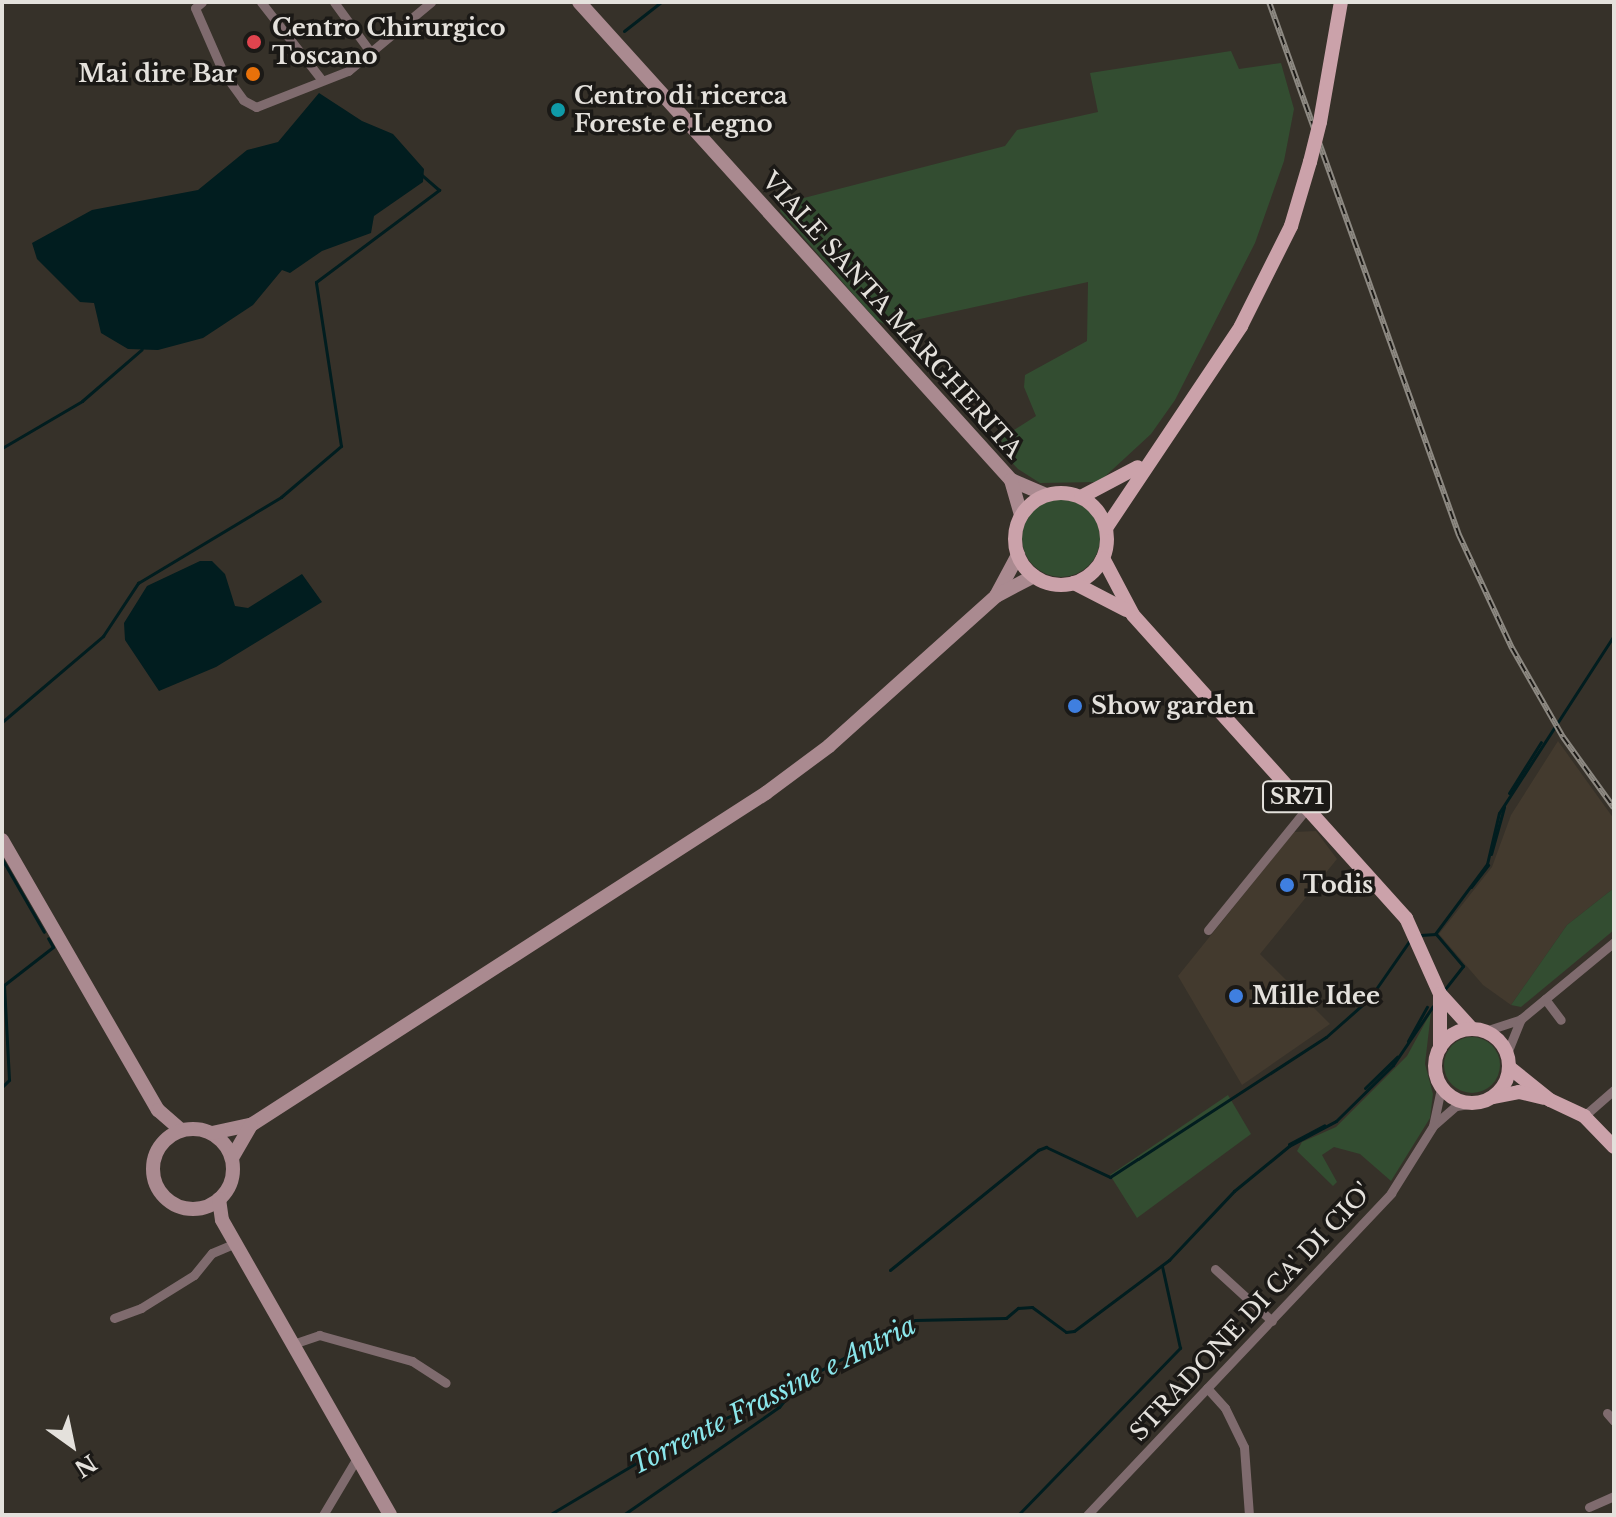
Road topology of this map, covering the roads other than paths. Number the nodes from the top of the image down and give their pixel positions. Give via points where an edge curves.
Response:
1 (202, 2) edge
2 (261, 2) edge
3 (334, 2) edge
4 (431, 2) edge
5 (579, 2) edge
6 (1334, 2) edge
7 (1341, 2) edge
8 (1334, 49) junction
9 (371, 53) junction
10 (321, 79) junction
11 (1148, 460) junction
12 (1011, 480) junction
13 (1046, 495) junction
14 (1081, 497) junction
15 (1021, 516) junction
16 (1106, 528) junction
17 (1018, 555) junction
18 (1103, 558) junction
19 (1034, 576) junction
20 (1074, 583) junction
21 (996, 596) junction
22 (1133, 615) junction
23 (1307, 808) junction
24 (2, 840) edge
25 (1208, 930) dead end
26 (1614, 942) edge
27 (1440, 994) junction
28 (1545, 999) junction
29 (1521, 1019) junction
30 (1561, 1020) dead end
31 (1478, 1030) junction
32 (1440, 1048) junction
33 (1508, 1060) junction
34 (1441, 1087) junction
35 (1614, 1090) edge
36 (1494, 1097) junction
37 (1550, 1100) junction
38 (1470, 1104) junction
39 (158, 1110) junction
40 (1584, 1116) junction
41 (251, 1125) junction
42 (1433, 1126) junction
43 (181, 1130) junction
44 (212, 1133) junction
45 (163, 1142) junction
46 (1614, 1147) edge
47 (232, 1158) junction
48 (219, 1199) junction
49 (205, 1207) junction
50 (222, 1220) junction
51 (236, 1243) junction
52 (1215, 1269) dead end
53 (114, 1318) dead end
54 (1272, 1321) junction
55 (293, 1344) junction
56 (446, 1383) dead end
57 (1207, 1388) junction
58 (357, 1458) junction
59 (1614, 1496) edge
60 (1589, 1507) dead end
61 (323, 1515) edge
62 (390, 1515) edge
63 (1087, 1515) edge
64 (1249, 1515) edge

1 - 10 street via 195,8 223,72 243,100 256,107
2 - 10 street
3 - 9 street
4 - 9 street
5 - 12 street, VIALE SANTA MARGHERITA
6 - 8 main road
7 - 8 main road
8 - 11 main road, bridge via 1291,226 1202,390
9 - 10 street via 348,71
11 - 14 main road
11 - 16 main road
12 - 13 street, VIALE SANTA MARGHERITA
12 - 15 street, VIALE SANTA MARGHERITA via 1021,500
13 - 14 main road
13 - 15 main road
14 - 16 main road via 1097,509
15 - 17 main road via 1015,536
16 - 18 main road
17 - 19 main road
17 - 21 street
18 - 20 main road via 1092,573
18 - 22 main road, SR71
19 - 20 main road, SR71 via 1053,584
19 - 21 street
20 - 22 main road, SR71
21 - 41 street via 829,746 766,793
22 - 23 main road, SR71
23 - 25 street
23 - 27 main road, SR71 via 1406,918
24 - 39 street
26 - 28 street
27 - 31 main road, SR71
27 - 32 main road, SR71
28 - 29 street
28 - 30 street
29 - 31 street
29 - 33 street
31 - 32 main road via 1448,1038
31 - 33 main road, SR71
32 - 34 main road, SR71 via 1435,1067
33 - 36 main road
33 - 37 main road, SR71
34 - 38 main road
34 - 42 street
35 - 40 street
36 - 37 main road, SR71 via 1519,1092
36 - 38 main road, SR71
37 - 40 main road, SR71
38 - 42 street via 1456,1106
39 - 43 street
39 - 45 street
40 - 46 main road, SR71
41 - 44 street
41 - 47 street
42 - 54 street, STRADONE DI CA' DI CIO' via 1371,1221
43 - 44 street
43 - 45 street
44 - 47 street
45 - 49 street via 152,1167 161,1195 186,1209
47 - 48 street via 230,1186
48 - 49 street
48 - 50 street
49 - 50 street
50 - 51 street
51 - 53 street via 212,1253 194,1275
51 - 55 street
52 - 54 street
54 - 57 street, STRADONE DI CA' DI CIO'
55 - 56 street via 319,1335 412,1361
55 - 58 street
57 - 63 street, STRADONE DI CA' DI CIO'
57 - 64 street via 1225,1408 1244,1447
58 - 61 street
58 - 62 street
59 - 60 street

